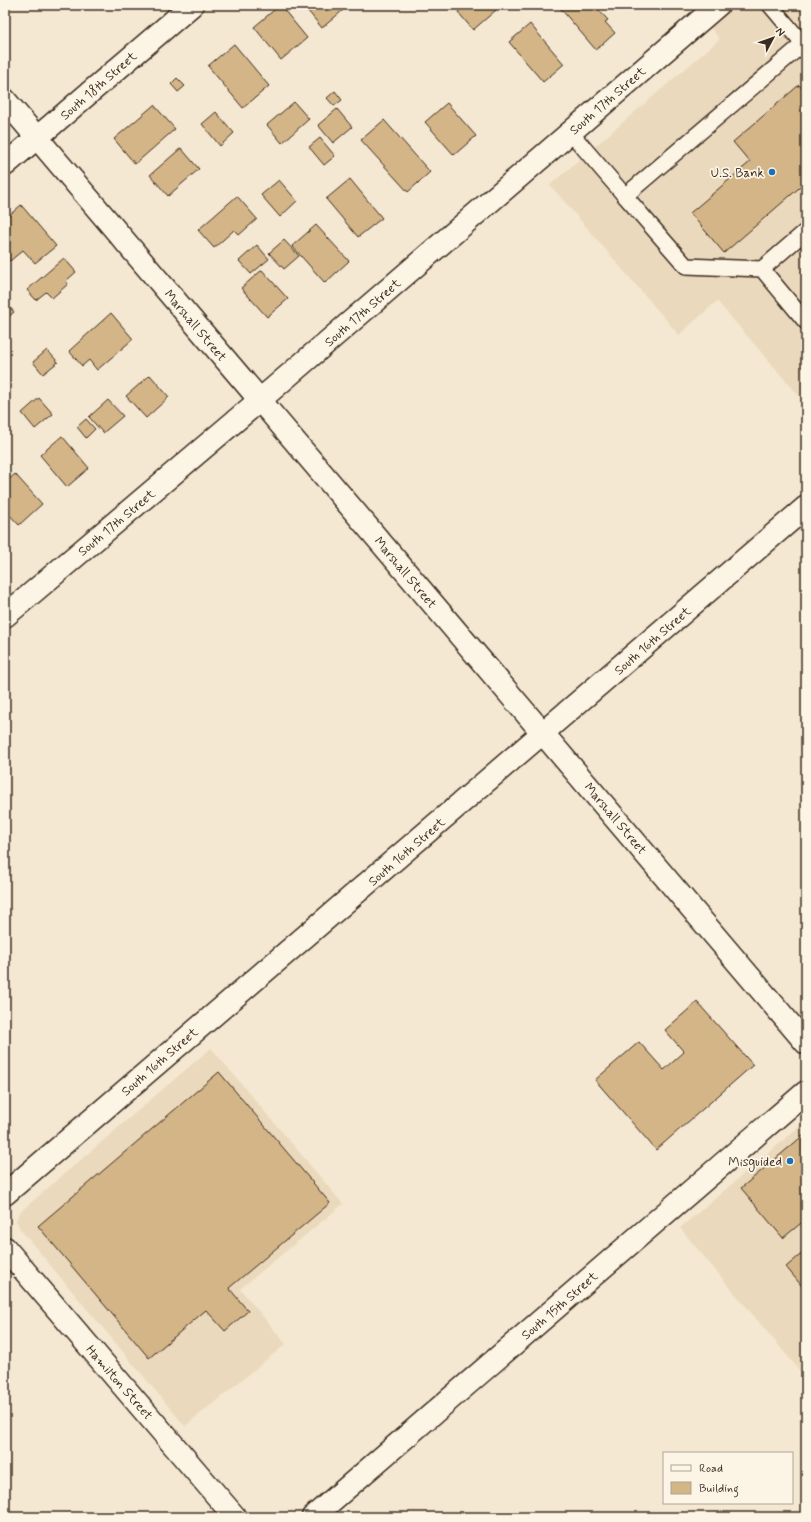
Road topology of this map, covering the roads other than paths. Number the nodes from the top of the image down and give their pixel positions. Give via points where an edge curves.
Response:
1 (192, 5) edge
2 (718, 5) edge
3 (770, 5) edge
4 (5, 100) edge
5 (570, 132) junction
6 (37, 138) junction
7 (5, 165) edge
8 (625, 196) junction
9 (806, 231) edge
10 (762, 269) junction
11 (806, 322) edge
12 (260, 400) junction
13 (806, 507) edge
14 (5, 616) edge
15 (543, 733) junction
16 (806, 1043) edge
17 (806, 1092) edge
18 (5, 1194) edge
19 (5, 1248) edge
20 (235, 1517) edge
21 (313, 1517) edge

1 - 6 street, South 18th Street
2 - 5 street, South 17th Street
3 - 8 lane via 803,44
4 - 6 street, Marshall Street
5 - 8 lane
5 - 12 street, South 17th Street
6 - 7 street, South 18th Street
6 - 12 street, Marshall Street
8 - 10 lane via 686,266
9 - 10 lane
10 - 11 lane
12 - 14 street, South 17th Street
12 - 15 street, Marshall Street
13 - 15 street, South 16th Street
15 - 16 street, Marshall Street
15 - 18 street, South 16th Street
17 - 21 street, South 15th Street
19 - 20 street, Hamilton Street

